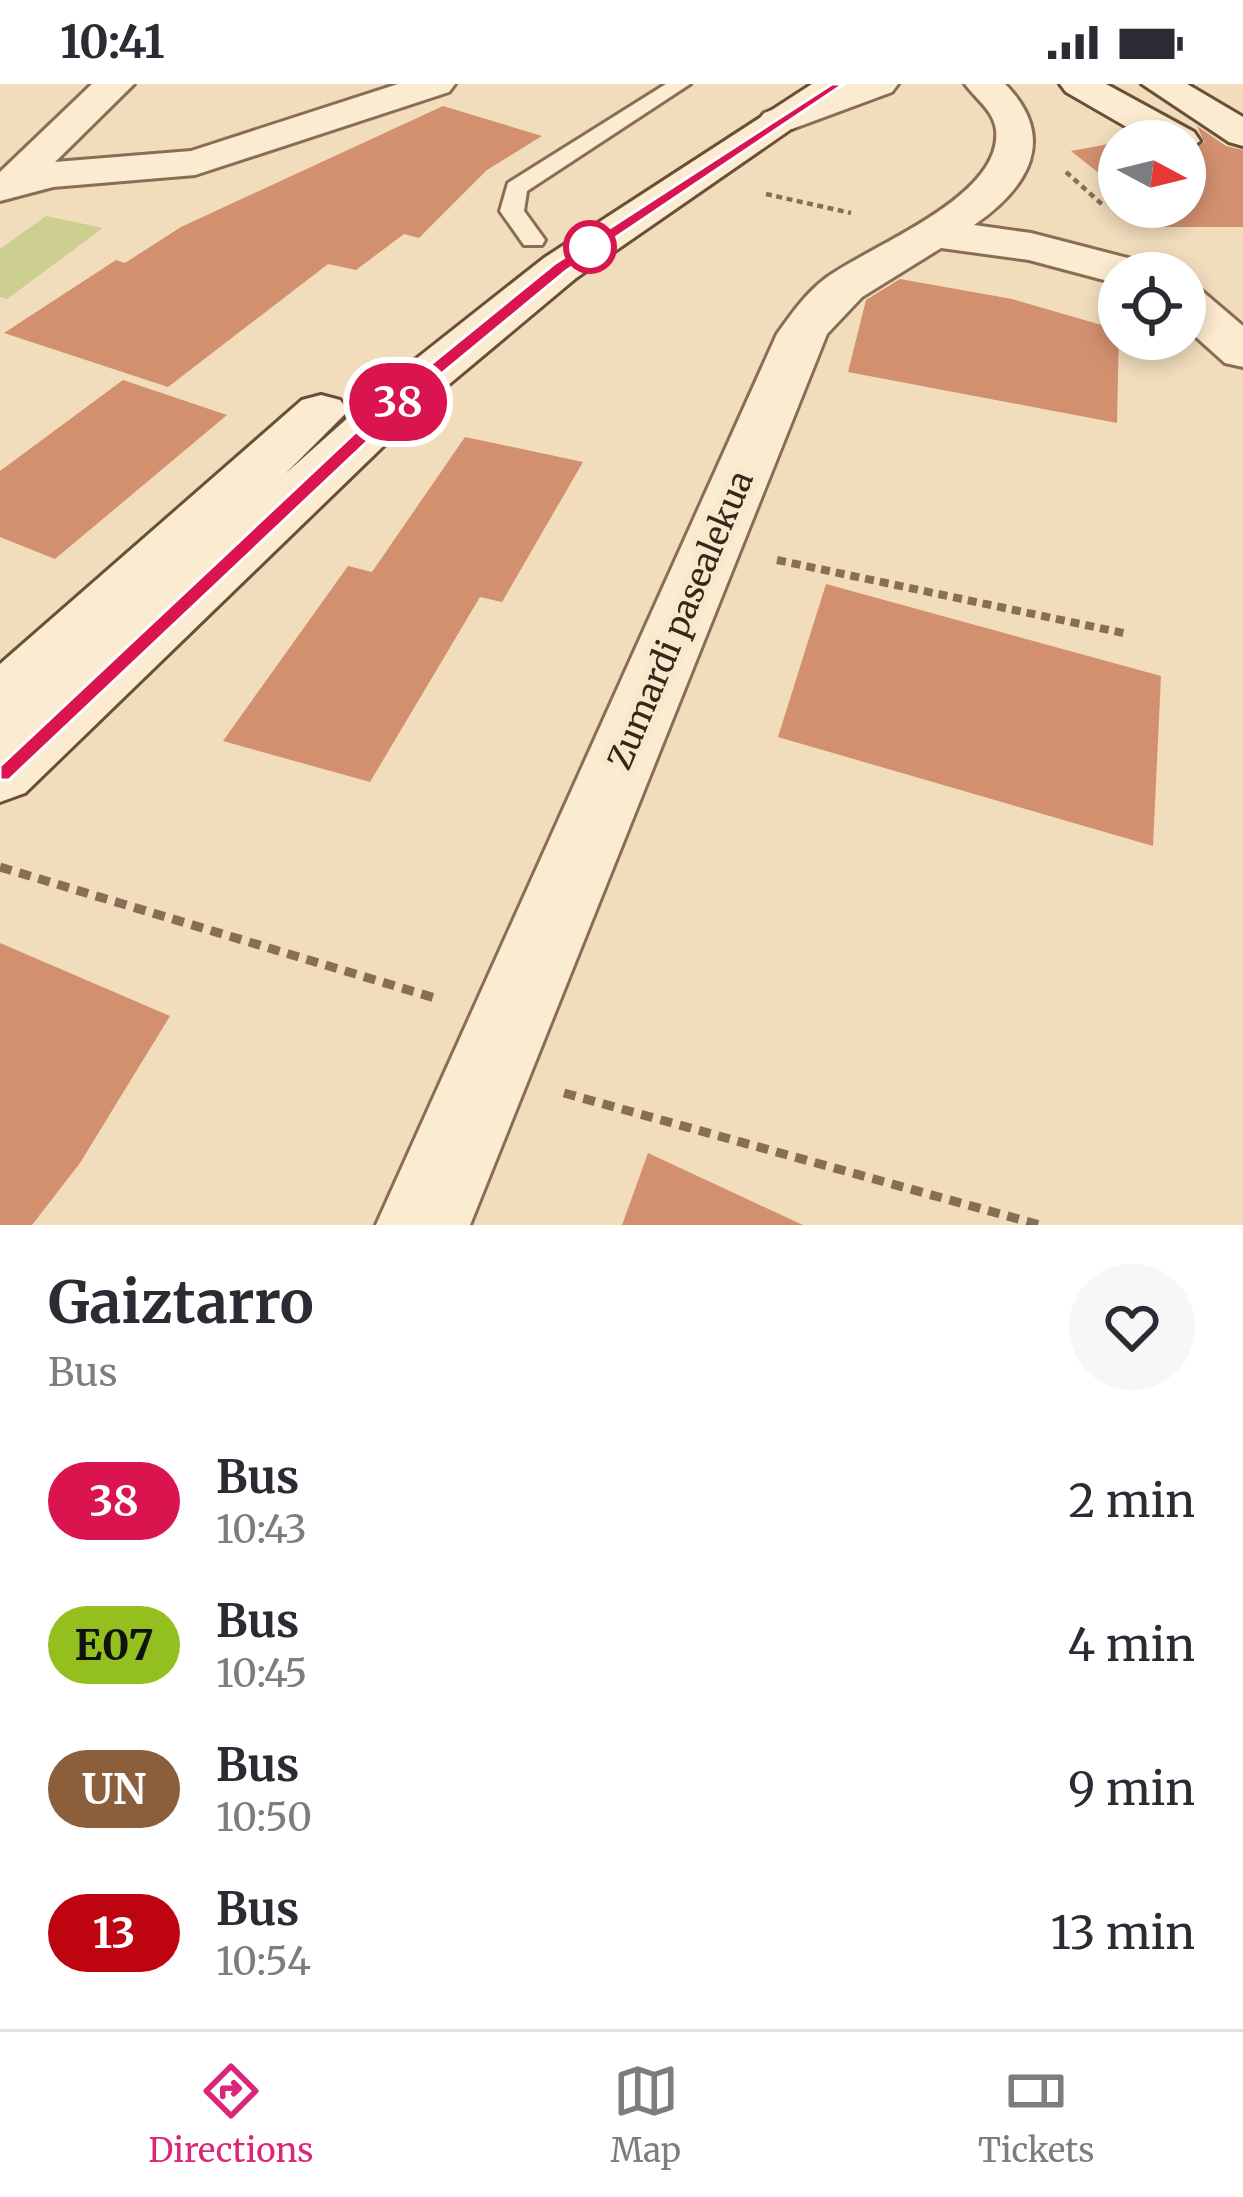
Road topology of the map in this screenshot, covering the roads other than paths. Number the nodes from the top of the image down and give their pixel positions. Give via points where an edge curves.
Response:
1 (115, 84) edge
2 (436, 84) edge
3 (680, 84) edge
4 (837, 84) edge
5 (879, 84) edge
6 (1079, 84) edge
7 (1161, 84) edge
8 (981, 88) edge
9 (1141, 120) edge
10 (778, 121) junction
11 (67, 130) junction
12 (1243, 134) edge
13 (126, 167) junction
14 (4, 191) edge
15 (552, 226) joint
16 (931, 232) junction
17 (1098, 265) edge
18 (1206, 319) edge
19 (1243, 352) edge
20 (0, 704) edge
21 (0, 773) edge
22 (422, 1225) edge

1 - 11 street
2 - 13 street via 211,159
3 - 15 lane via 516,188 512,211
4 - 10 street
5 - 10 street
6 - 9 street
7 - 12 street
8 - 16 street, Zumardi pasealekua via 1012,119 1013,155 973,205
10 - 21 street via 560,268 416,385
11 - 13 street via 68,144 80,153
11 - 14 street
13 - 14 street via 48,175
15 - 20 street via 325,407
16 - 17 street
16 - 22 street, Zumardi pasealekua via 825,302 802,334
18 - 19 street

